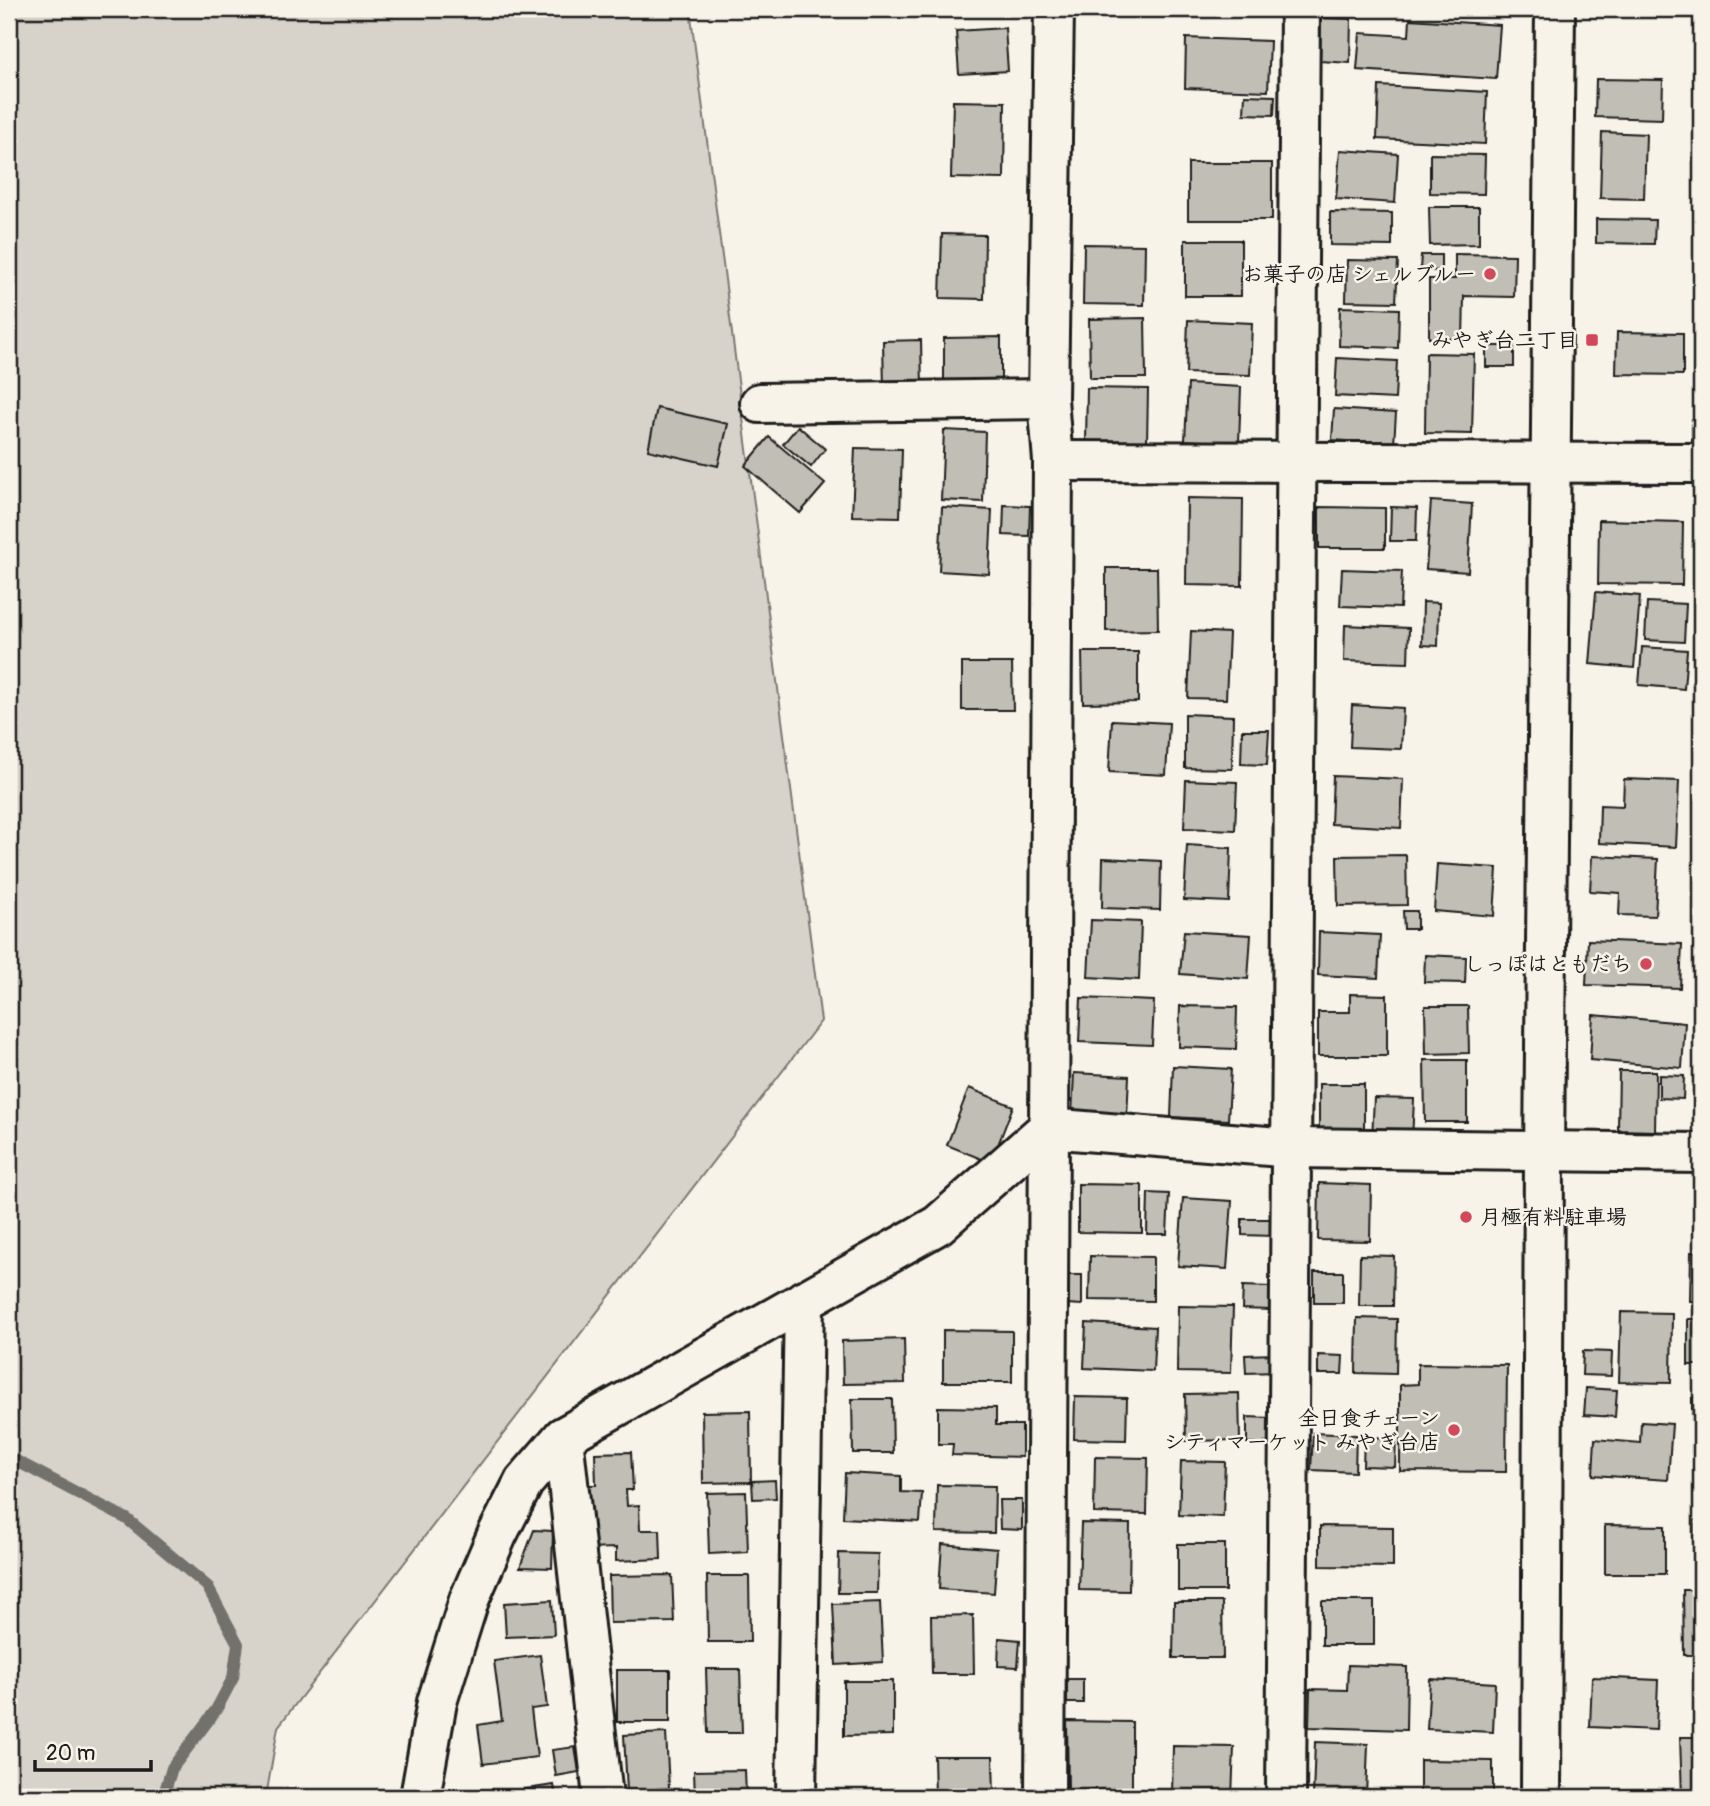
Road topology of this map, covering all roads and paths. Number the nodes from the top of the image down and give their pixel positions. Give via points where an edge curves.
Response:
1 (1054, 9) edge
2 (1300, 9) edge
3 (1555, 9) edge
4 (1048, 399) junction
5 (760, 404) dead end
6 (1053, 461) junction
7 (1295, 462) junction
8 (1551, 463) junction
9 (1701, 463) edge
10 (1048, 1128) junction
11 (1292, 1148) junction
12 (1544, 1153) junction
13 (1701, 1153) edge
14 (804, 1300) junction
15 (563, 1437) junction
16 (420, 1797) edge
17 (603, 1797) edge
18 (796, 1797) edge
19 (1045, 1797) edge
20 (1286, 1797) edge
21 (1541, 1797) edge

1 - 4 street
2 - 7 street
3 - 8 street
4 - 5 street
4 - 6 street
6 - 7 street
6 - 10 street
7 - 8 street
7 - 11 street
8 - 9 street
8 - 12 street
10 - 11 street
10 - 14 street via 938,1225
10 - 19 street
11 - 12 street
11 - 20 street
12 - 13 street
12 - 21 street
14 - 15 street
14 - 18 street
15 - 16 street via 524,1482 469,1600 437,1702
15 - 17 street

